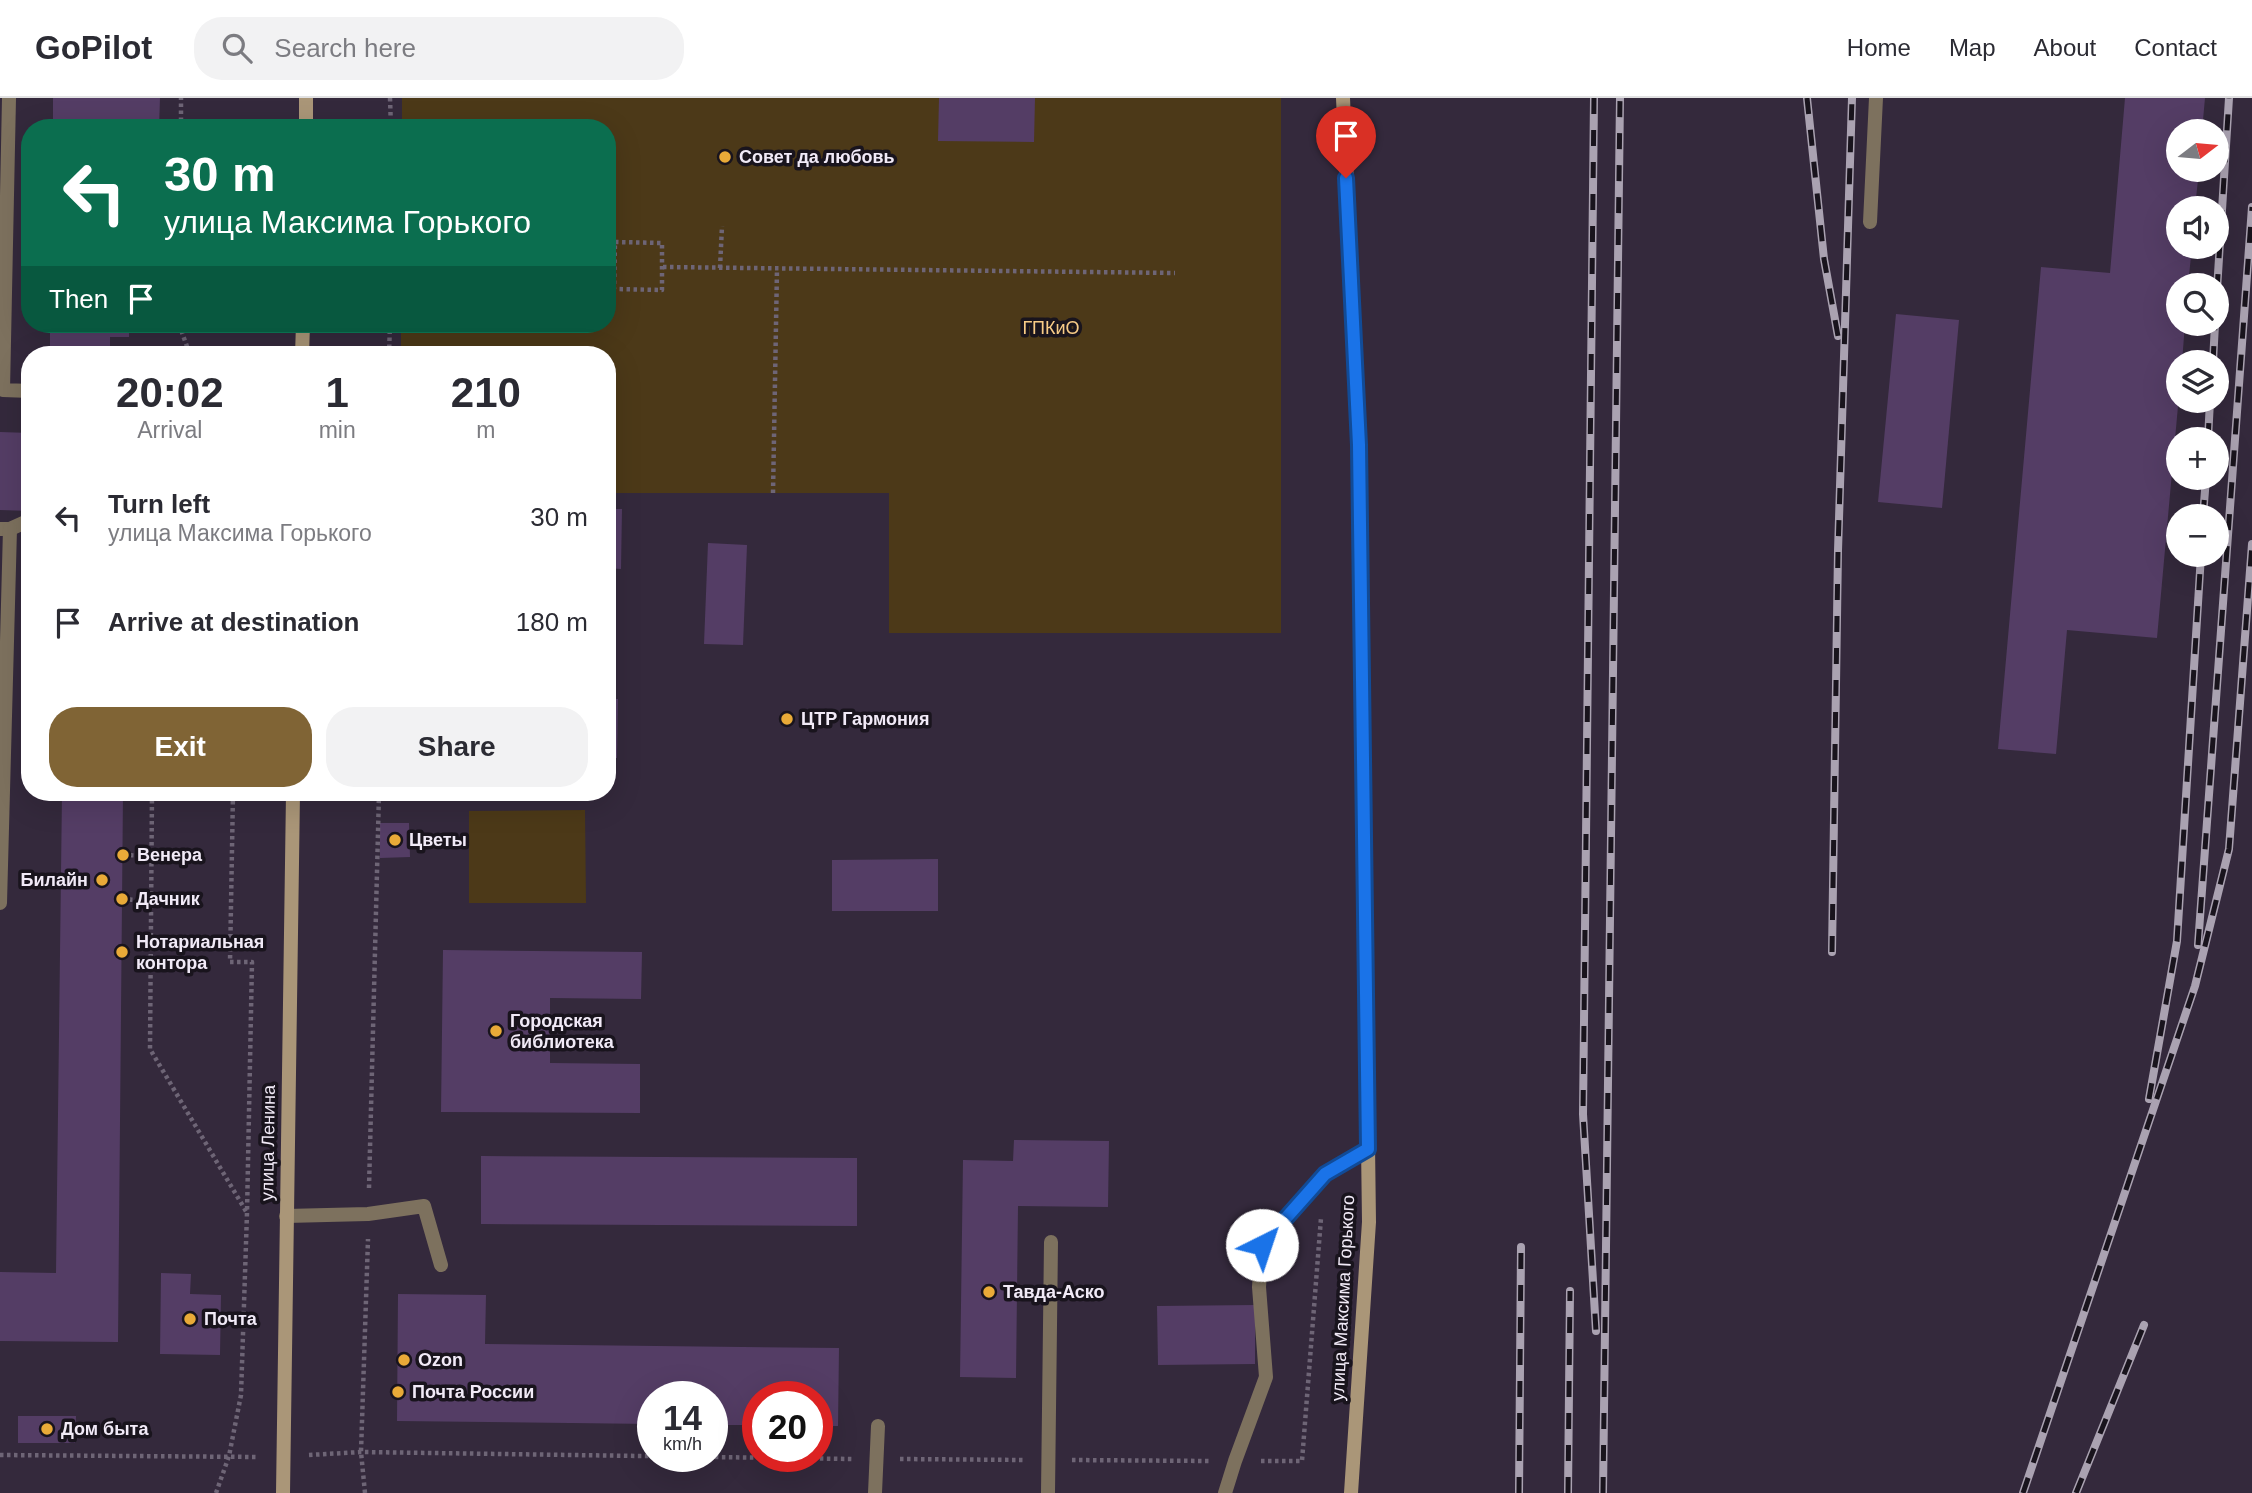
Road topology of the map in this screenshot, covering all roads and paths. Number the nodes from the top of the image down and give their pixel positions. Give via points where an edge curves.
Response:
1 (9, 98) edge
2 (181, 98) edge
3 (306, 98) edge
4 (390, 98) edge
5 (1343, 98) edge
6 (1876, 98) edge
7 (181, 119) edge
8 (306, 119) edge
9 (391, 119) edge
10 (1870, 222) dead end
11 (722, 226) dead end
12 (616, 242) edge
13 (663, 267) junction
14 (720, 268) junction
15 (777, 269) junction
16 (1175, 272) dead end
17 (616, 289) edge
18 (21, 391) edge
19 (773, 493) dead end
20 (5, 529) edge
21 (152, 801) edge
22 (233, 801) edge
23 (293, 801) edge
24 (379, 801) edge
25 (123, 855) dead end
26 (151, 856) junction
27 (122, 899) dead end
28 (151, 901) junction
29 (0, 903) edge
30 (1368, 1149) junction
31 (1325, 1174) junction
32 (247, 1213) junction
33 (368, 1214) junction
34 (286, 1216) junction
35 (1051, 1242) dead end
36 (441, 1265) dead end
37 (878, 1426) dead end
38 (361, 1452) junction
39 (0, 1455) edge
40 (229, 1456) junction
41 (281, 1457) junction
42 (876, 1460) junction
43 (1047, 1460) junction
44 (1235, 1461) junction
45 (216, 1493) edge
46 (283, 1493) edge
47 (365, 1493) edge
48 (875, 1493) edge
49 (1048, 1493) edge
50 (1225, 1493) edge
51 (1351, 1493) edge

1 - 18 lane via 3,390
2 - 7 path
3 - 8 street
4 - 9 path
5 - 30 street, улица Максима Горького via 1359,445
6 - 10 lane
11 - 14 path
12 - 13 path via 662,243
13 - 14 path
13 - 17 path via 662,290
14 - 15 path
15 - 16 path
15 - 19 path
20 - 29 lane
21 - 26 path
22 - 32 path via 230,962 252,962
23 - 34 street, улица Ленина
24 - 33 path
25 - 26 path
26 - 28 path
27 - 28 path
28 - 32 path via 150,1049
30 - 31 lane
30 - 51 street, улица Максима Горького via 1369,1222
31 - 44 lane via 1262,1245 1259,1287 1266,1377
31 - 44 path via 1303,1461
32 - 40 path via 241,1395
33 - 34 lane
33 - 36 lane via 425,1206
33 - 38 path
34 - 41 street, улица Ленина
35 - 43 lane
37 - 42 lane
38 - 41 path
38 - 42 path
38 - 47 path
39 - 40 path
40 - 41 path
40 - 45 path
41 - 46 street, улица Ленина
42 - 43 path
42 - 48 lane
43 - 44 path
43 - 49 lane
44 - 50 lane

